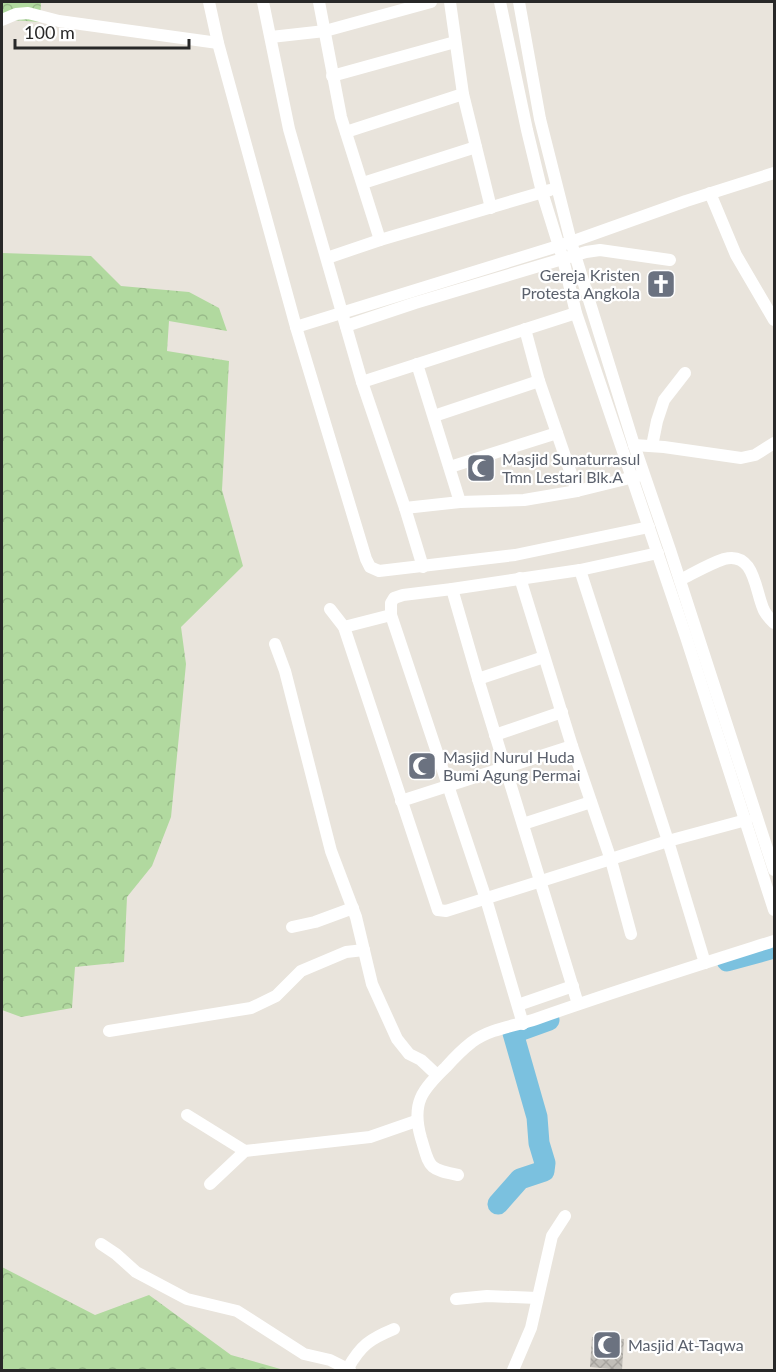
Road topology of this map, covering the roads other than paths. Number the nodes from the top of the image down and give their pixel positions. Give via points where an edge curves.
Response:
1 (209, 2) edge
2 (263, 2) edge
3 (319, 2) edge
4 (431, 2) edge
5 (450, 2) edge
6 (500, 2) edge
7 (519, 2) edge
8 (2, 20) edge
9 (325, 31) junction
10 (271, 37) junction
11 (455, 42) junction
12 (218, 43) junction
13 (332, 76) junction
14 (463, 94) junction
15 (346, 132) junction
16 (476, 147) junction
17 (774, 172) edge
18 (363, 183) junction
19 (556, 188) junction
20 (542, 192) junction
21 (710, 193) junction
22 (491, 208) junction
23 (380, 240) junction
24 (571, 242) junction
25 (558, 246) junction
26 (576, 255) junction
27 (327, 258) junction
28 (563, 259) junction
29 (670, 260) dead end
30 (342, 312) junction
31 (576, 313) junction
32 (774, 321) edge
33 (296, 327) junction
34 (346, 327) junction
35 (525, 329) junction
36 (417, 364) junction
37 (685, 374) dead end
38 (539, 381) junction
39 (362, 382) junction
40 (434, 416) junction
41 (557, 433) junction
42 (774, 443) edge
43 (634, 445) junction
44 (652, 446) junction
45 (450, 467) junction
46 (645, 474) junction
47 (632, 477) junction
48 (578, 491) junction
49 (460, 502) junction
50 (405, 508) junction
51 (649, 527) junction
52 (658, 553) junction
53 (423, 567) junction
54 (580, 570) junction
55 (520, 578) junction
56 (680, 580) junction
57 (452, 590) junction
58 (330, 609) dead end
59 (391, 615) junction
60 (774, 623) edge
61 (344, 627) junction
62 (275, 644) dead end
63 (544, 657) junction
64 (478, 680) junction
65 (562, 712) junction
66 (495, 735) junction
67 (572, 746) junction
68 (505, 768) junction
69 (446, 786) junction
70 (401, 801) junction
71 (591, 802) junction
72 (746, 820) junction
73 (523, 824) junction
74 (668, 842) junction
75 (611, 860) junction
76 (774, 870) edge
77 (540, 881) junction
78 (486, 899) junction
79 (353, 908) junction
80 (774, 910) edge
81 (292, 927) dead end
82 (631, 934) dead end
83 (774, 941) edge
84 (364, 950) junction
85 (705, 963) junction
86 (573, 986) junction
87 (578, 1004) junction
88 (518, 1005) junction
89 (523, 1024) junction
90 (109, 1031) dead end
91 (436, 1075) junction
92 (188, 1115) dead end
93 (416, 1121) junction
94 (245, 1151) junction
95 (458, 1175) dead end
96 (210, 1184) dead end
97 (565, 1216) dead end
98 (100, 1244) dead end
99 (537, 1298) junction
100 (456, 1299) dead end
101 (394, 1329) dead end
102 (349, 1369) edge
103 (513, 1371) edge

1 - 12 street
2 - 10 street
3 - 9 street
4 - 9 street
5 - 11 street
6 - 20 street
7 - 19 street
8 - 12 street via 28,13 59,21
9 - 10 street
9 - 13 street
10 - 27 street via 289,129
11 - 13 street
11 - 14 street
12 - 33 street
13 - 15 street
14 - 15 street
14 - 16 street
15 - 18 street
16 - 18 street
16 - 22 street
17 - 21 street
18 - 23 street
19 - 20 street
19 - 24 street
20 - 22 street
20 - 25 street
21 - 24 street
21 - 32 street via 736,255
22 - 23 street
23 - 27 street
24 - 25 street
24 - 26 street
25 - 28 street
25 - 30 street
26 - 28 street
26 - 29 street via 600,250
26 - 43 street
27 - 30 street
28 - 31 street
28 - 34 street
30 - 33 street
30 - 34 street
31 - 35 street
31 - 47 street
33 - 53 street via 367,562 379,571
34 - 39 street
35 - 36 street
35 - 38 street
36 - 39 street
36 - 40 street
37 - 44 street via 664,400
38 - 40 street
38 - 41 street
39 - 50 street
40 - 45 street
41 - 45 street
41 - 48 street
42 - 44 street via 755,455 741,458
43 - 44 street
43 - 46 street
45 - 49 street
46 - 47 street
46 - 56 street
47 - 48 street
47 - 51 street
48 - 49 street via 524,500
49 - 50 street
50 - 53 street
51 - 52 street
51 - 53 street via 515,555
52 - 54 street
52 - 72 street
54 - 55 street
54 - 74 street
55 - 57 street
55 - 63 street
56 - 60 street via 724,559 741,560 749,566 766,615
56 - 76 street
57 - 59 street via 394,598
57 - 64 street
58 - 61 street
59 - 61 street
59 - 69 street
61 - 70 street
62 - 79 street via 331,851
63 - 64 street
63 - 65 street
64 - 66 street
65 - 66 street
65 - 67 street
66 - 68 street
67 - 68 street
67 - 71 street
68 - 69 street
68 - 73 street
69 - 70 street
69 - 78 street
70 - 78 street via 436,908 446,911
71 - 73 street
71 - 75 street
72 - 74 street
72 - 80 street
73 - 77 street
74 - 75 street
74 - 85 street
75 - 77 street
75 - 82 street
77 - 78 street
77 - 86 street
78 - 88 street
79 - 81 street
79 - 84 street
83 - 85 street
84 - 90 street via 346,952 301,971 276,996 251,1008
84 - 91 street via 372,984 397,1039
85 - 87 street
86 - 87 street
86 - 88 street
87 - 89 street
88 - 89 street
89 - 91 street via 472,1042
91 - 93 street via 421,1097
92 - 94 street
93 - 94 street via 370,1137
93 - 95 street via 433,1168
94 - 96 street
97 - 99 street via 552,1236
98 - 102 street via 136,1272 186,1299 237,1311 304,1354
99 - 100 street
99 - 103 street via 531,1328
101 - 102 street via 367,1343 355,1355

